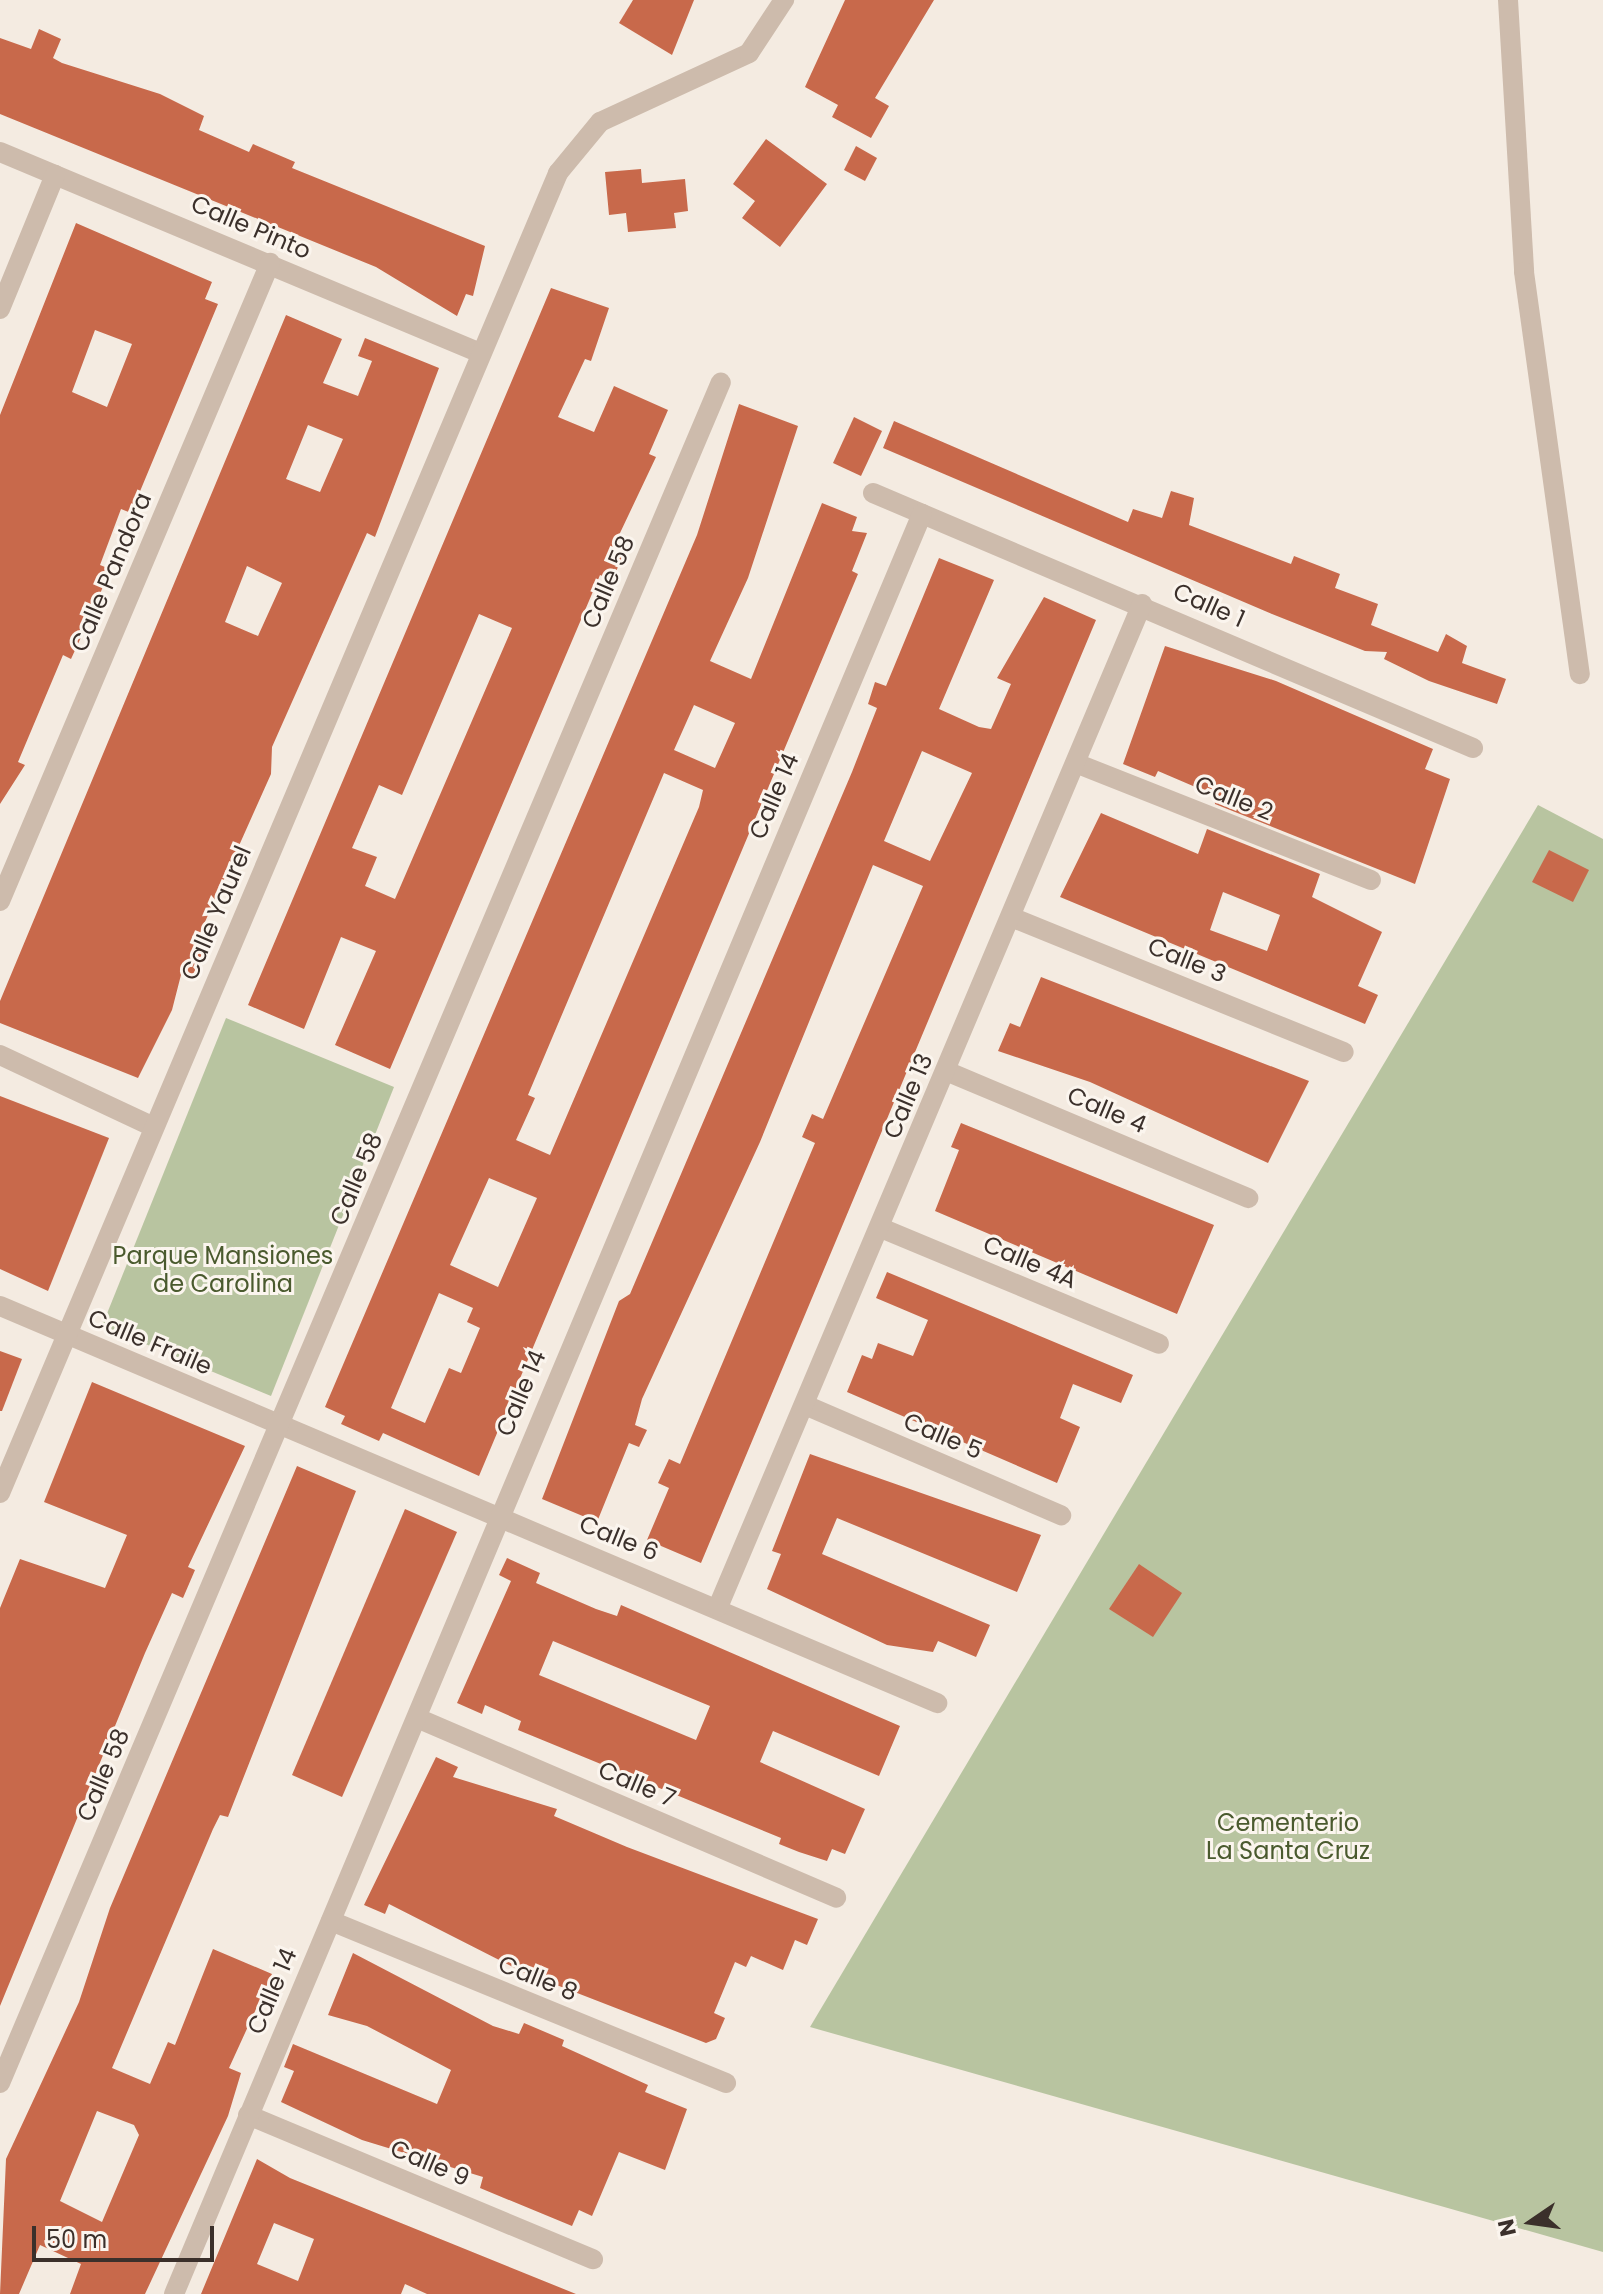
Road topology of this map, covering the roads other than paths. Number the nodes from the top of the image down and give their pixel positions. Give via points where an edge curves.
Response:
1 (784, 0) edge
2 (1508, 0) edge
3 (0, 152) edge
4 (55, 175) junction
5 (270, 263) junction
6 (0, 309) edge
7 (480, 353) junction
8 (721, 382) dead end
9 (873, 493) dead end
10 (922, 514) junction
11 (1142, 604) junction
12 (1580, 674) dead end
13 (1473, 748) dead end
14 (1078, 764) junction
15 (1371, 880) dead end
16 (0, 901) edge
17 (1011, 917) junction
18 (1344, 1052) dead end
19 (0, 1055) edge
20 (946, 1071) junction
21 (154, 1127) junction
22 (1248, 1198) dead end
23 (881, 1228) junction
24 (0, 1306) edge
25 (68, 1335) junction
26 (1159, 1344) dead end
27 (805, 1405) junction
28 (280, 1425) junction
29 (0, 1493) edge
30 (498, 1515) junction
31 (1061, 1515) dead end
32 (718, 1607) junction
33 (937, 1703) dead end
34 (417, 1718) junction
35 (836, 1898) dead end
36 (331, 1921) junction
37 (0, 2083) edge
38 (726, 2083) dead end
39 (248, 2115) junction
40 (593, 2259) dead end
41 (174, 2294) edge

1 - 7 street, Calle Yaurel via 749,53 600,122 558,173
2 - 12 street via 1524,272
3 - 4 street, Calle Pinto
4 - 5 street, Calle Pinto
4 - 6 street
5 - 7 street, Calle Pinto
5 - 16 street, Calle Pandora
7 - 21 street, Calle Yaurel
8 - 28 street, Calle 58
9 - 10 street, Calle 1
10 - 11 street, Calle 1
10 - 30 street, Calle 14
11 - 13 street, Calle 1
11 - 14 street, Calle 13
14 - 15 street, Calle 2
14 - 17 street, Calle 13
17 - 18 street, Calle 3
17 - 20 street, Calle 13
19 - 21 street
20 - 22 street, Calle 4
20 - 23 street, Calle 13
21 - 25 street, Calle Yaurel
23 - 26 street, Calle 4A
23 - 27 street, Calle 13
24 - 25 street, Calle Fraile
25 - 28 street, Calle Fraile
25 - 29 street, Calle Yaurel
27 - 31 street, Calle 5
27 - 32 street, Calle 13
28 - 30 street, Calle 6
28 - 37 street, Calle 58
30 - 32 street, Calle 6
30 - 34 street, Calle 14
32 - 33 street, Calle 6
34 - 35 street, Calle 7
34 - 36 street, Calle 14
36 - 38 street, Calle 8
36 - 39 street, Calle 14
39 - 40 street, Calle 9
39 - 41 street, Calle 14

